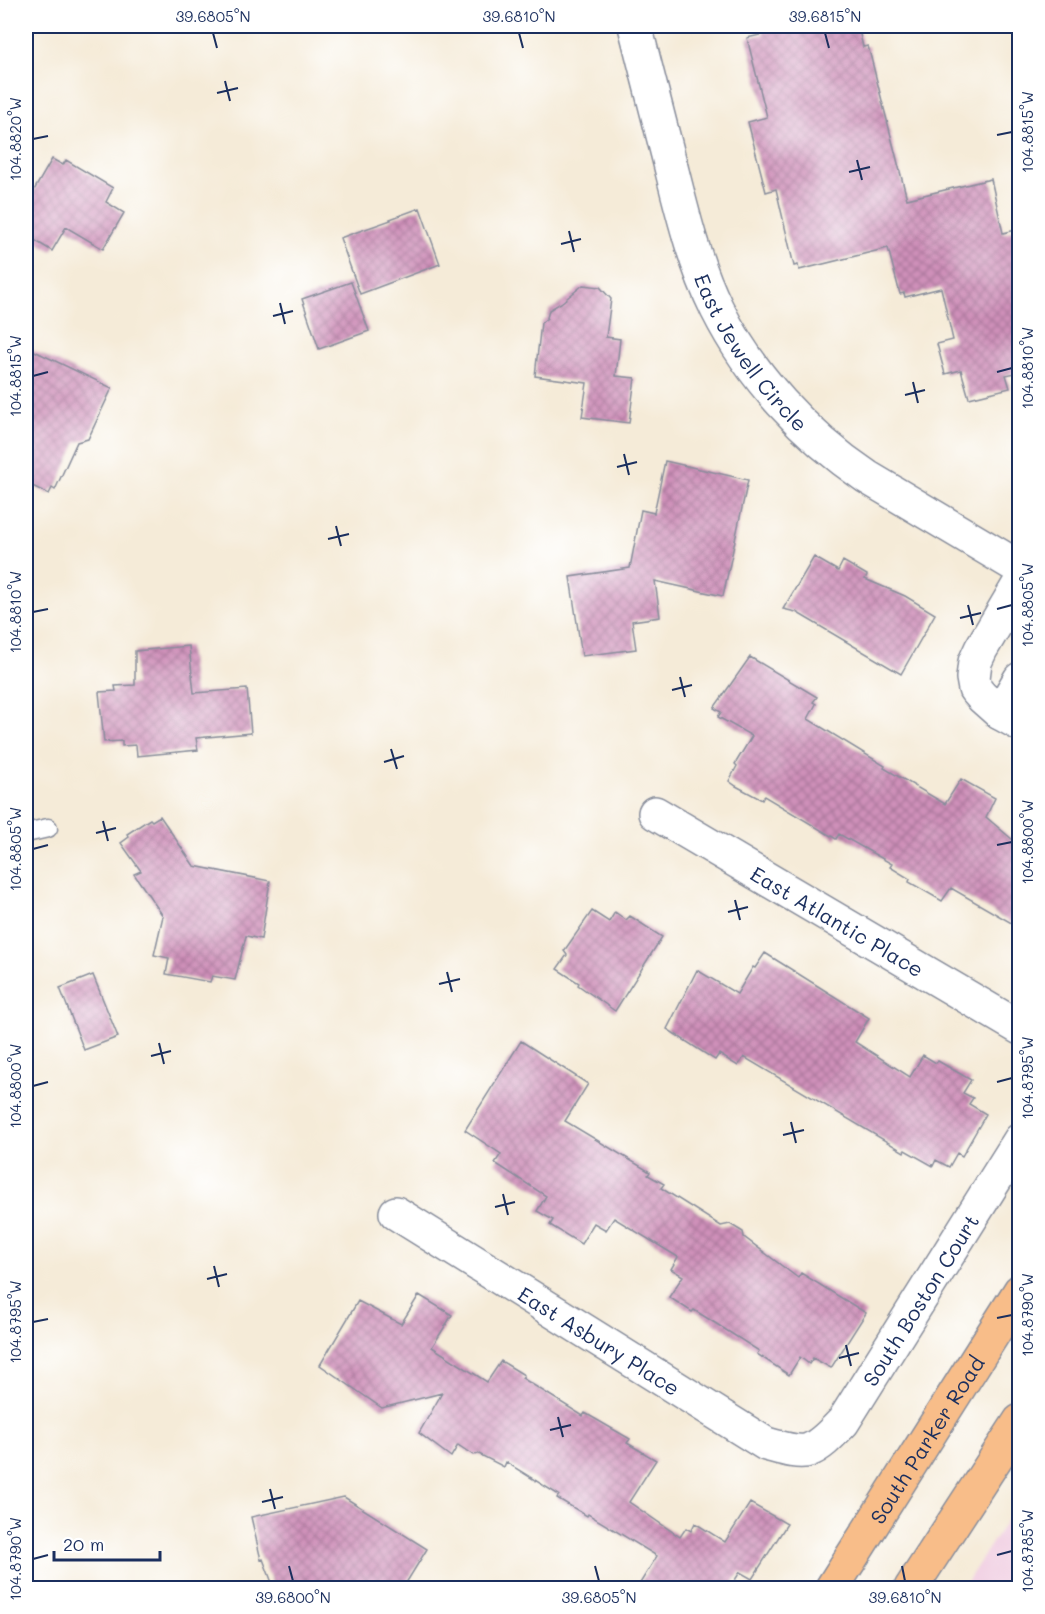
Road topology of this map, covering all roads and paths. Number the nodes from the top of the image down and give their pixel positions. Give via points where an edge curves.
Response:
1 (635, 26) edge
2 (1020, 568) edge
3 (1020, 583) edge
4 (1020, 680) edge
5 (1010, 718) edge
6 (655, 813) dead end
7 (48, 828) dead end
8 (26, 833) edge
9 (1020, 1028) edge
10 (1020, 1140) edge
11 (396, 1213) dead end
12 (1020, 1291) edge
13 (1020, 1421) edge
14 (808, 1451) joint
15 (832, 1588) edge
16 (911, 1588) edge

1 - 2 street, East Jewell Circle via 696,254 716,308 753,368 807,429 839,458
3 - 5 street via 973,670 975,689
4 - 5 street
6 - 9 street, East Atlantic Place
7 - 8 lane
10 - 14 street, South Boston Court via 843,1422
11 - 14 street, East Asbury Place via 766,1444
12 - 15 main road, South Parker Road
13 - 16 main road

